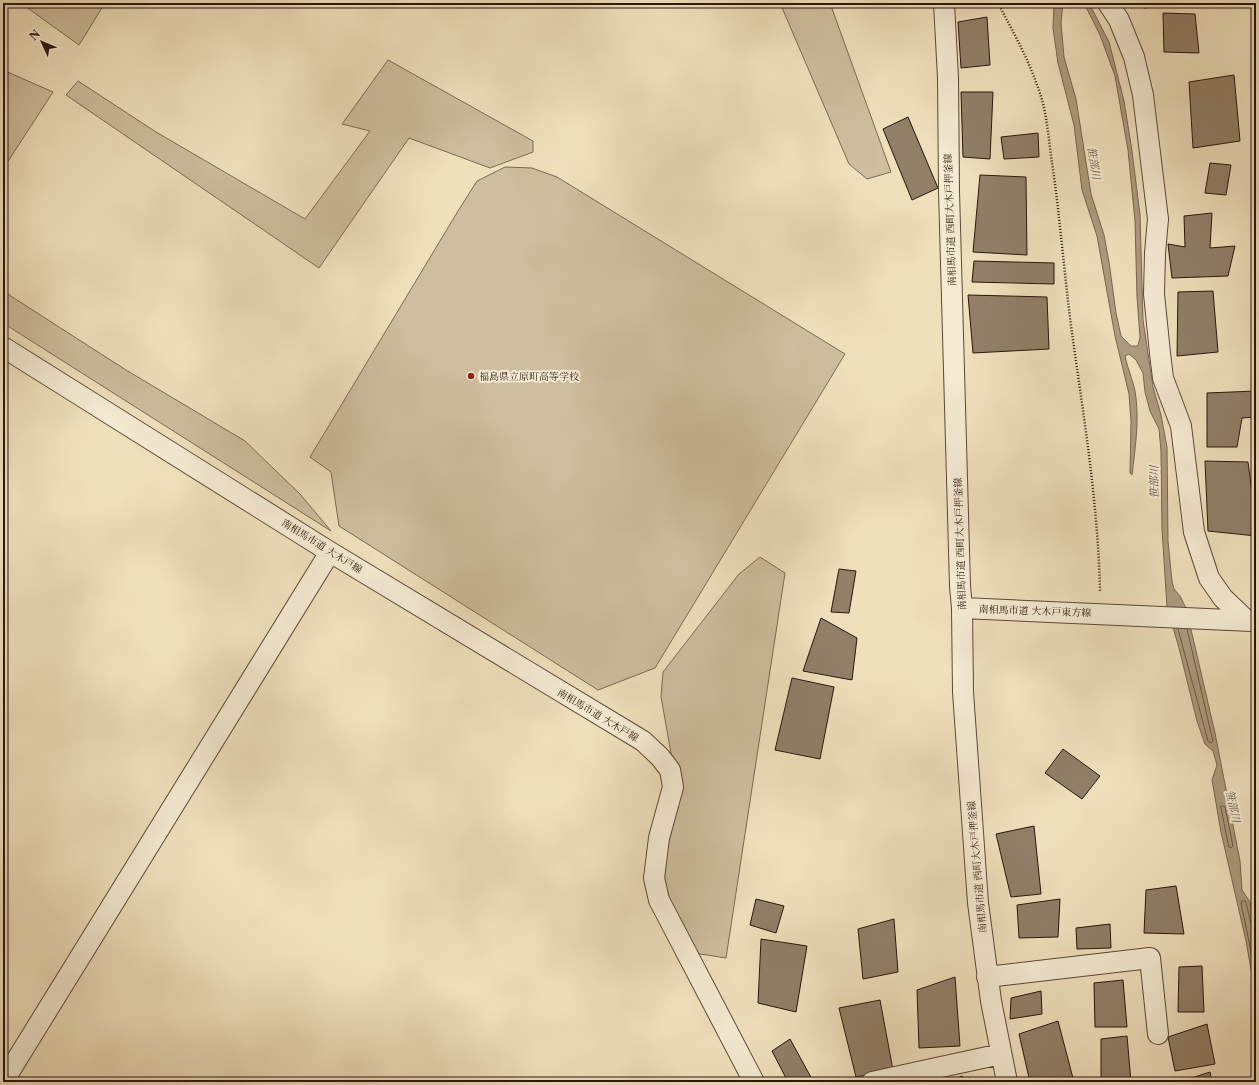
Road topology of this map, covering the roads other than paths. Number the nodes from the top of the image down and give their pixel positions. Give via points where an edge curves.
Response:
1 (944, 3) edge
2 (1108, 3) edge
3 (3, 347) edge
4 (330, 552) junction
5 (962, 608) junction
6 (1251, 621) edge
7 (987, 977) junction
8 (1158, 1034) dead end
9 (1001, 1054) junction
10 (3, 1082) edge
11 (754, 1082) edge
12 (872, 1082) edge
13 (1007, 1082) edge

1 - 5 street, 南相馬市道 西町大木戸押釜線
2 - 6 street via 1119,20 1134,57 1143,95 1158,219 1154,294 1160,353 1163,378 1182,426 1194,532 1209,578 1223,598
3 - 4 street, 南相馬市道 大木戸線
4 - 10 street
4 - 11 street, 南相馬市道 大木戸線 via 643,742 660,757 670,770 673,787 659,838 654,878 659,900
5 - 6 street, 南相馬市道 大木戸東方線
5 - 7 street, 南相馬市道 西町大木戸押釜線 via 963,692 974,862
7 - 8 street via 1150,958
7 - 9 street, 南相馬市道 西町大木戸押釜線
9 - 12 street
9 - 13 street, 南相馬市道 西町大木戸押釜線

